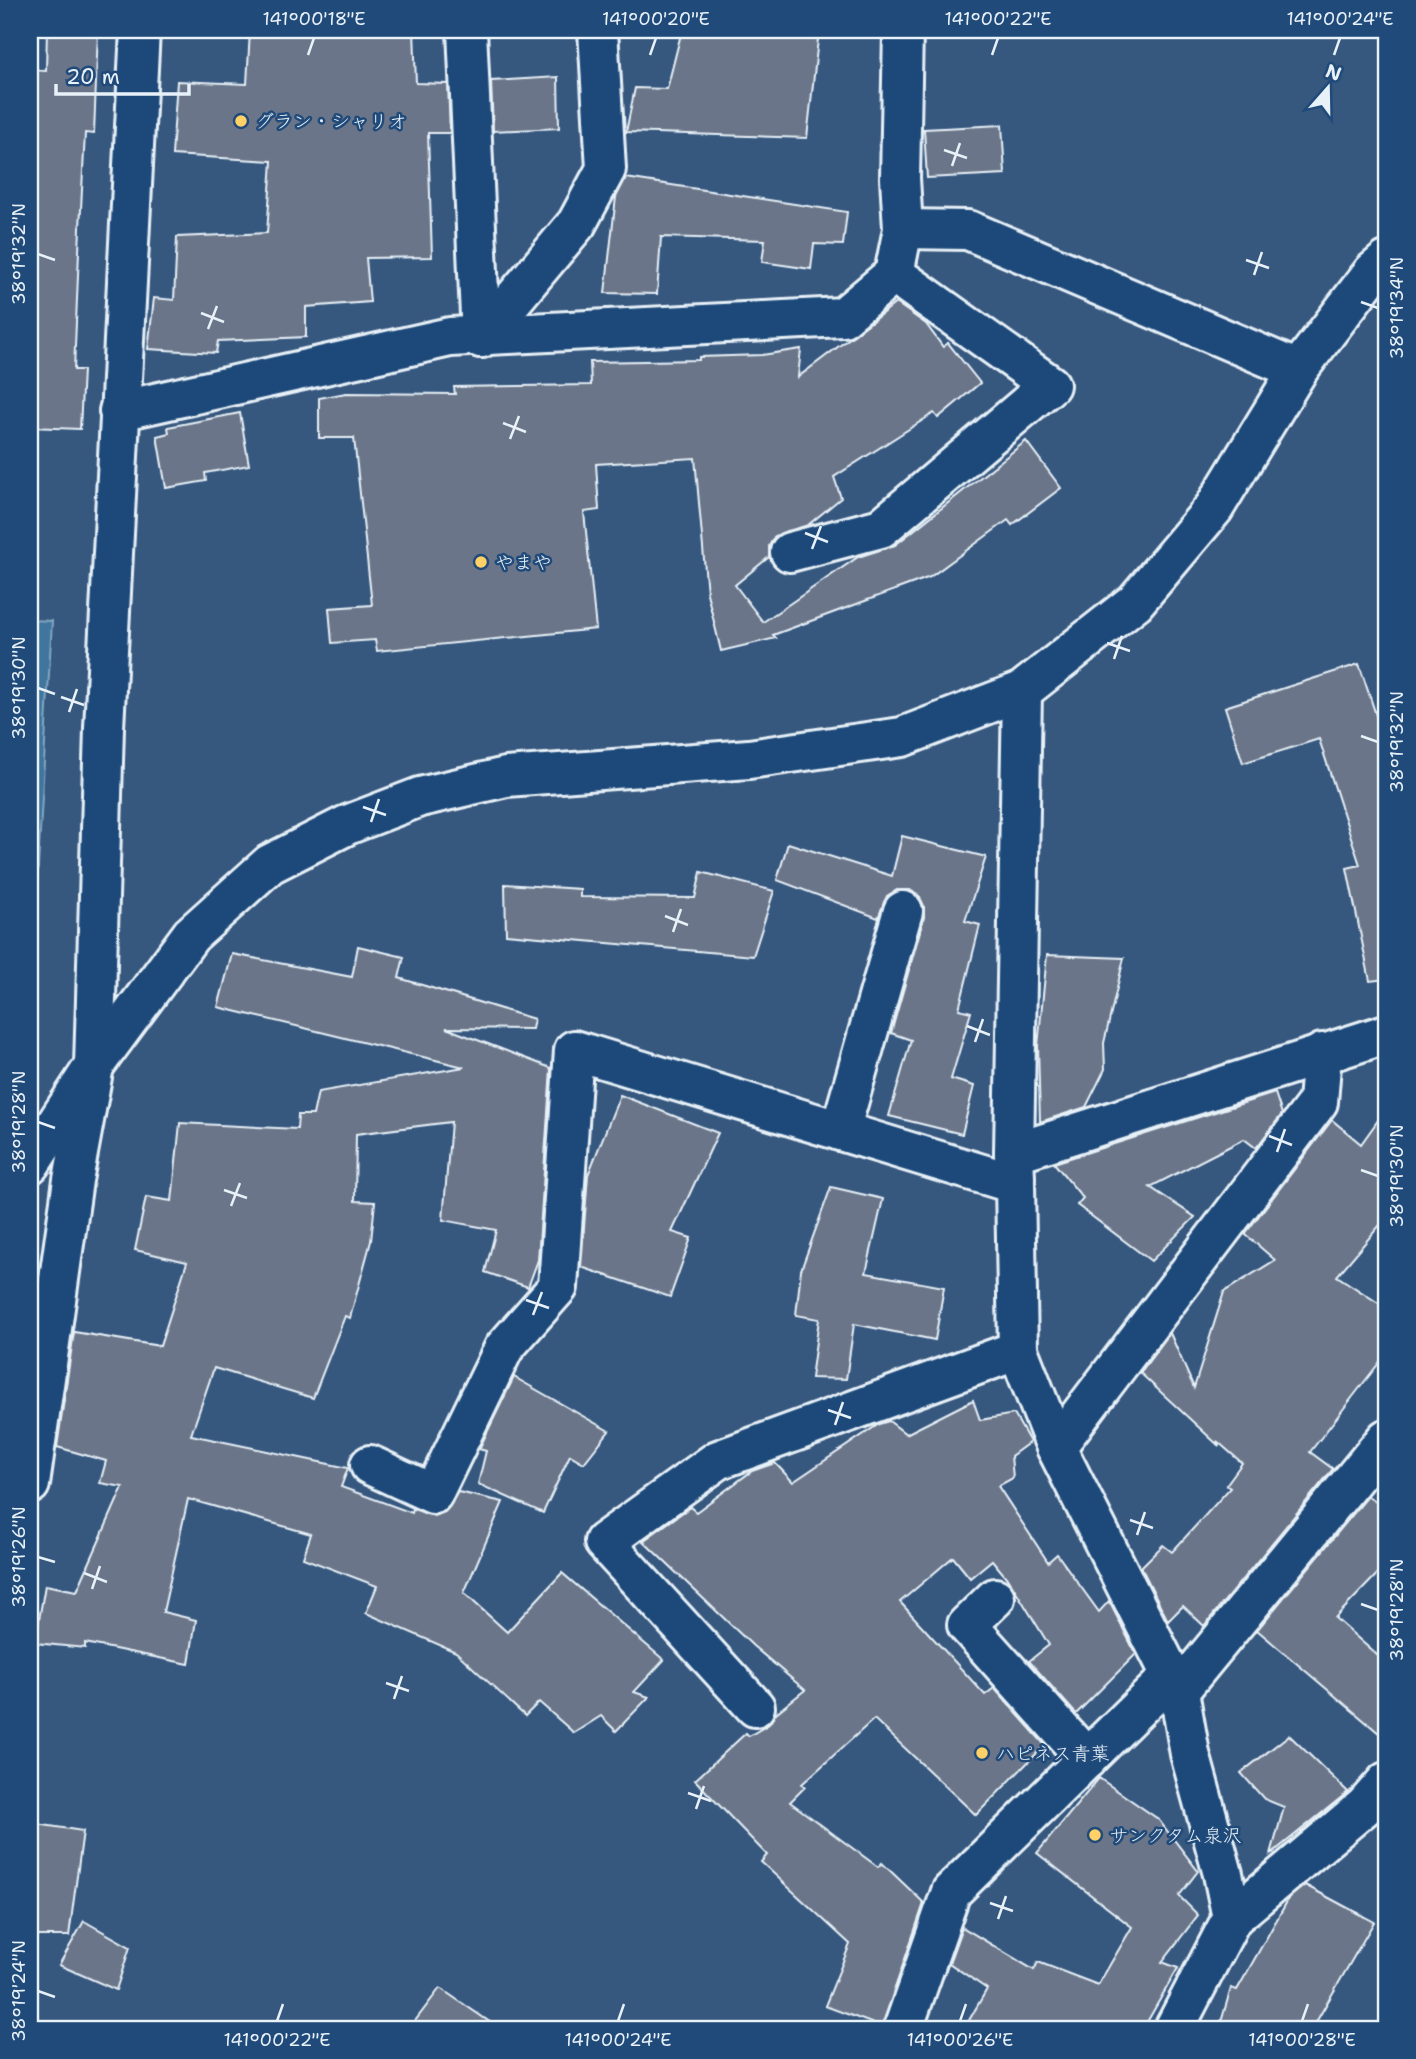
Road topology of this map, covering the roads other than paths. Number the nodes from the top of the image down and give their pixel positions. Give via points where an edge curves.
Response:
1 (140, 30) edge
2 (467, 30) edge
3 (598, 30) edge
4 (903, 30) edge
5 (903, 229) junction
6 (1386, 261) edge
7 (894, 274) junction
8 (481, 338) junction
9 (1298, 370) junction
10 (119, 411) junction
11 (790, 551) dead end
12 (1022, 691) junction
13 (903, 911) dead end
14 (1386, 1034) edge
15 (1322, 1053) junction
16 (94, 1066) junction
17 (840, 1131) junction
18 (30, 1164) edge
19 (1014, 1168) junction
20 (1018, 1350) junction
21 (1386, 1439) edge
22 (1056, 1447) junction
23 (370, 1465) dead end
24 (30, 1484) edge
25 (995, 1598) dead end
26 (1175, 1684) junction
27 (755, 1707) dead end
28 (1087, 1759) junction
29 (1386, 1782) edge
30 (1232, 1918) junction
31 (903, 2029) edge
32 (1174, 2029) edge

1 - 10 street
2 - 8 street
3 - 8 street via 606,169 577,222
4 - 5 street
5 - 7 street
5 - 9 street via 968,230
6 - 9 street
7 - 8 street via 843,317
7 - 11 street via 1050,385 881,528
8 - 10 street via 450,337
9 - 12 street via 1214,508 1135,602
10 - 16 street
12 - 16 street via 902,737 749,758 506,777 420,797 347,825 270,864 191,935
12 - 19 street
13 - 17 street
14 - 15 street
15 - 19 street
15 - 22 street via 1318,1101
16 - 18 street
16 - 24 street via 73,1180
17 - 19 street
17 - 23 street via 574,1051 558,1287 504,1348 433,1494
19 - 20 street
20 - 22 street
20 - 27 street via 718,1460 604,1542
21 - 26 street
22 - 26 street
25 - 28 street via 967,1625
26 - 28 street
26 - 30 street
28 - 31 street via 951,1892
29 - 30 street
30 - 32 street

